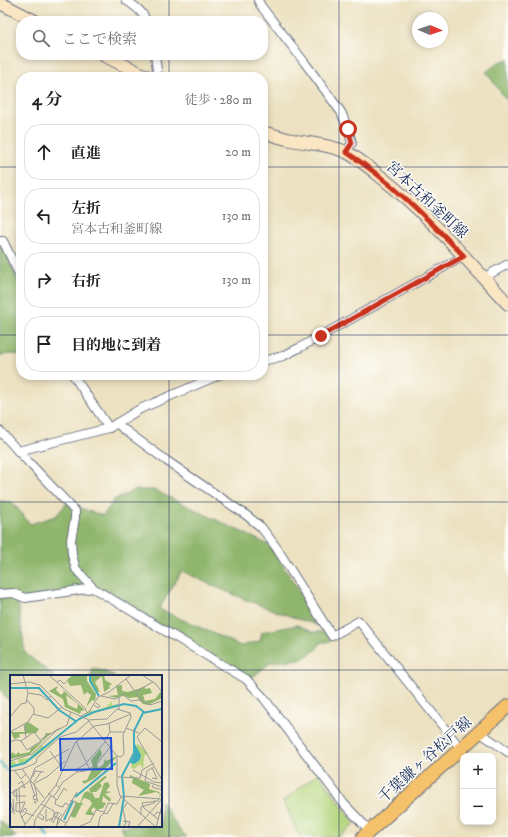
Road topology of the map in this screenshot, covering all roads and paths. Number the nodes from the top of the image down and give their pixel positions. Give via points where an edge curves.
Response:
1 (126, 0) edge
2 (258, 0) edge
3 (7, 3) edge
4 (27, 16) edge
5 (144, 16) edge
6 (113, 60) edge
7 (156, 60) edge
8 (138, 72) edge
9 (157, 72) edge
10 (268, 133) edge
11 (346, 152) junction
12 (0, 242) edge
13 (464, 256) junction
14 (508, 264) edge
15 (16, 268) edge
16 (484, 278) junction
17 (508, 304) edge
18 (268, 360) edge
19 (76, 380) edge
20 (207, 380) edge
21 (117, 423) junction
22 (109, 428) junction
23 (0, 431) edge
24 (18, 451) junction
25 (93, 588) junction
26 (0, 594) edge
27 (508, 706) edge
28 (479, 732) junction
29 (461, 749) junction
30 (508, 752) edge
31 (366, 834) edge

1 - 5 street
2 - 11 street via 341,112 352,143
3 - 4 street
6 - 8 street
7 - 9 street
10 - 11 street, 宮本古和釜町線
11 - 13 street, 宮本古和釜町線 via 391,185
12 - 15 street via 3,241
13 - 16 street, 宮本古和釜町線
13 - 18 street via 299,348
14 - 16 street
16 - 17 street, 宮本古和釜町線
19 - 22 street
20 - 21 street via 140,409
21 - 22 street
21 - 29 street via 261,527 332,636 359,621
22 - 24 street
23 - 24 street
24 - 25 street via 75,511 71,540 72,555 76,569
25 - 26 street via 25,598 13,593
25 - 31 street via 246,679 263,697
27 - 28 main road, 千葉鎌ヶ谷松戸線
28 - 29 main road, 千葉鎌ヶ谷松戸線
28 - 30 street
29 - 31 main road, 千葉鎌ヶ谷松戸線

